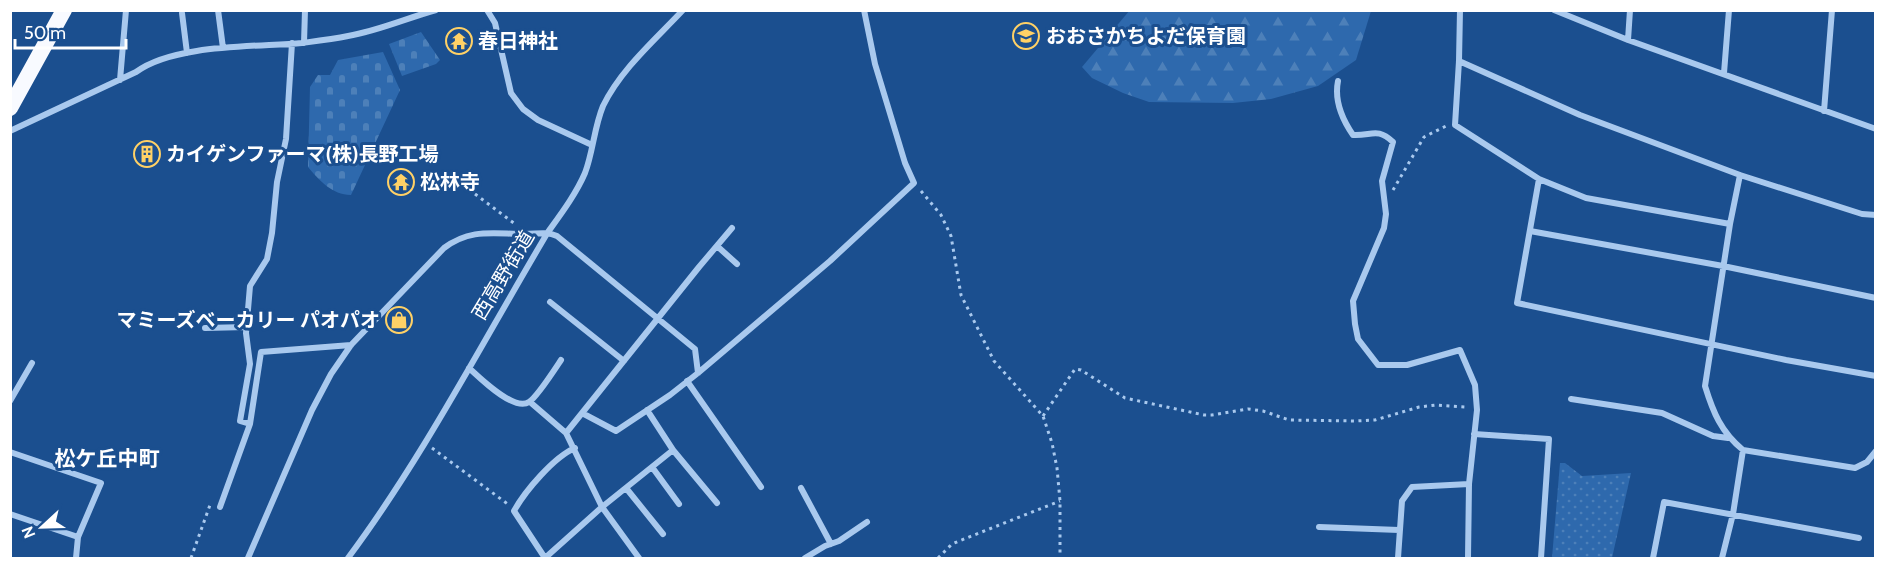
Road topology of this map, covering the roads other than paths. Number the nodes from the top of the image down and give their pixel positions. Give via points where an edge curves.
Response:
1 (64, 10) edge
2 (126, 10) edge
3 (218, 10) edge
4 (305, 10) edge
5 (436, 10) edge
6 (487, 10) edge
7 (683, 10) edge
8 (864, 10) edge
9 (1460, 10) edge
10 (1554, 10) edge
11 (1575, 10) edge
12 (1630, 10) edge
13 (1729, 10) edge
14 (1832, 10) edge
15 (182, 13) dead end
16 (1574, 18) junction
17 (1628, 40) junction
18 (292, 43) junction
19 (304, 43) junction
20 (223, 48) junction
21 (186, 53) junction
22 (1460, 61) junction
23 (1724, 74) junction
24 (120, 80) junction
25 (1338, 81) dead end
26 (10, 108) edge
27 (1824, 111) junction
28 (1875, 129) edge
29 (10, 131) edge
30 (592, 145) junction
31 (1740, 175) junction
32 (1539, 179) junction
33 (1875, 215) edge
34 (1730, 224) junction
35 (732, 228) dead end
36 (1530, 231) junction
37 (548, 232) junction
38 (717, 246) junction
39 (737, 264) dead end
40 (1724, 266) junction
41 (1875, 298) edge
42 (550, 302) dead end
43 (658, 318) junction
44 (247, 327) junction
45 (206, 328) dead end
46 (1710, 343) junction
47 (351, 345) junction
48 (561, 360) dead end
49 (624, 361) junction
50 (32, 363) dead end
51 (469, 369) junction
52 (698, 373) junction
53 (1875, 376) edge
54 (687, 381) junction
55 (1571, 399) dead end
56 (10, 401) edge
57 (530, 402) junction
58 (647, 410) junction
59 (582, 413) junction
60 (249, 424) junction
61 (566, 433) junction
62 (1474, 434) junction
63 (1728, 438) junction
64 (575, 448) junction
65 (673, 450) junction
66 (1743, 450) junction
67 (1875, 451) edge
68 (10, 452) edge
69 (652, 467) junction
70 (1469, 484) junction
71 (761, 487) dead end
72 (626, 488) junction
73 (801, 488) dead end
74 (717, 503) dead end
75 (679, 504) dead end
76 (219, 507) dead end
77 (602, 507) junction
78 (10, 514) edge
79 (1733, 514) junction
80 (867, 522) dead end
81 (1319, 528) dead end
82 (1399, 530) junction
83 (663, 534) dead end
84 (78, 537) junction
85 (1859, 538) dead end
86 (831, 544) junction
87 (76, 558) edge
88 (248, 558) edge
89 (348, 558) edge
90 (545, 558) edge
91 (639, 558) edge
92 (805, 558) edge
93 (1398, 558) edge
94 (1468, 558) edge
95 (1541, 558) edge
96 (1653, 558) edge
97 (1722, 558) edge

1 - 26 highway
2 - 24 street
3 - 20 street
4 - 19 street
5 - 19 street via 351,36
6 - 30 street via 495,23 511,93 523,109
7 - 30 street, 西高野街道 via 611,92
8 - 52 street via 875,63 914,183 830,261
9 - 22 street
10 - 16 street
11 - 16 street
12 - 17 street
13 - 23 street
14 - 27 street
15 - 21 street
16 - 17 street
17 - 23 street
18 - 19 street
18 - 20 street
18 - 44 street via 286,139 272,233 267,259 250,286
20 - 21 street
21 - 24 street via 145,65
22 - 31 street via 1580,116
22 - 32 street via 1455,125
23 - 27 street
24 - 29 street
25 - 62 street via 1339,107 1353,135 1375,132 1385,134 1393,142 1382,181 1384,228 1353,301 1358,339 1378,365 1407,365 1460,350 1475,385
27 - 28 street
30 - 37 street, 西高野街道 via 584,174
31 - 33 street
31 - 34 street
32 - 34 street via 1586,198
32 - 36 street
34 - 40 street
35 - 38 street
36 - 40 street
36 - 46 street via 1517,303
37 - 43 street via 568,243
37 - 47 street via 479,233 455,240
37 - 51 street, 西高野街道
38 - 39 street
38 - 43 street
40 - 41 street
40 - 46 street
42 - 49 street
43 - 49 street
43 - 52 street via 694,349
44 - 45 street
44 - 60 street via 250,364 240,421
46 - 53 street
46 - 63 street via 1705,386 1712,410
47 - 60 street via 261,352
47 - 88 street via 312,410
48 - 57 street
49 - 59 street
50 - 56 street
51 - 57 street via 504,397 521,404
51 - 89 street, 西高野街道
52 - 54 street
54 - 58 street
54 - 71 street
55 - 63 street via 1662,412 1713,436
57 - 61 street
58 - 59 street via 616,431
58 - 65 street
59 - 61 street
60 - 76 street
61 - 64 street
62 - 70 street
62 - 95 street via 1549,439
63 - 66 street
64 - 77 street
64 - 90 street via 556,460 515,509
65 - 69 street
65 - 74 street
66 - 67 street via 1855,468 1867,462
66 - 79 street
68 - 84 street via 101,483
69 - 72 street
69 - 75 street
70 - 82 street via 1412,488 1402,501
70 - 94 street
72 - 77 street
72 - 83 street
73 - 86 street
77 - 90 street
77 - 91 street
78 - 84 street
79 - 85 street
79 - 96 street via 1664,502
79 - 97 street
80 - 86 street
81 - 82 street
82 - 93 street
84 - 87 street
86 - 92 street

